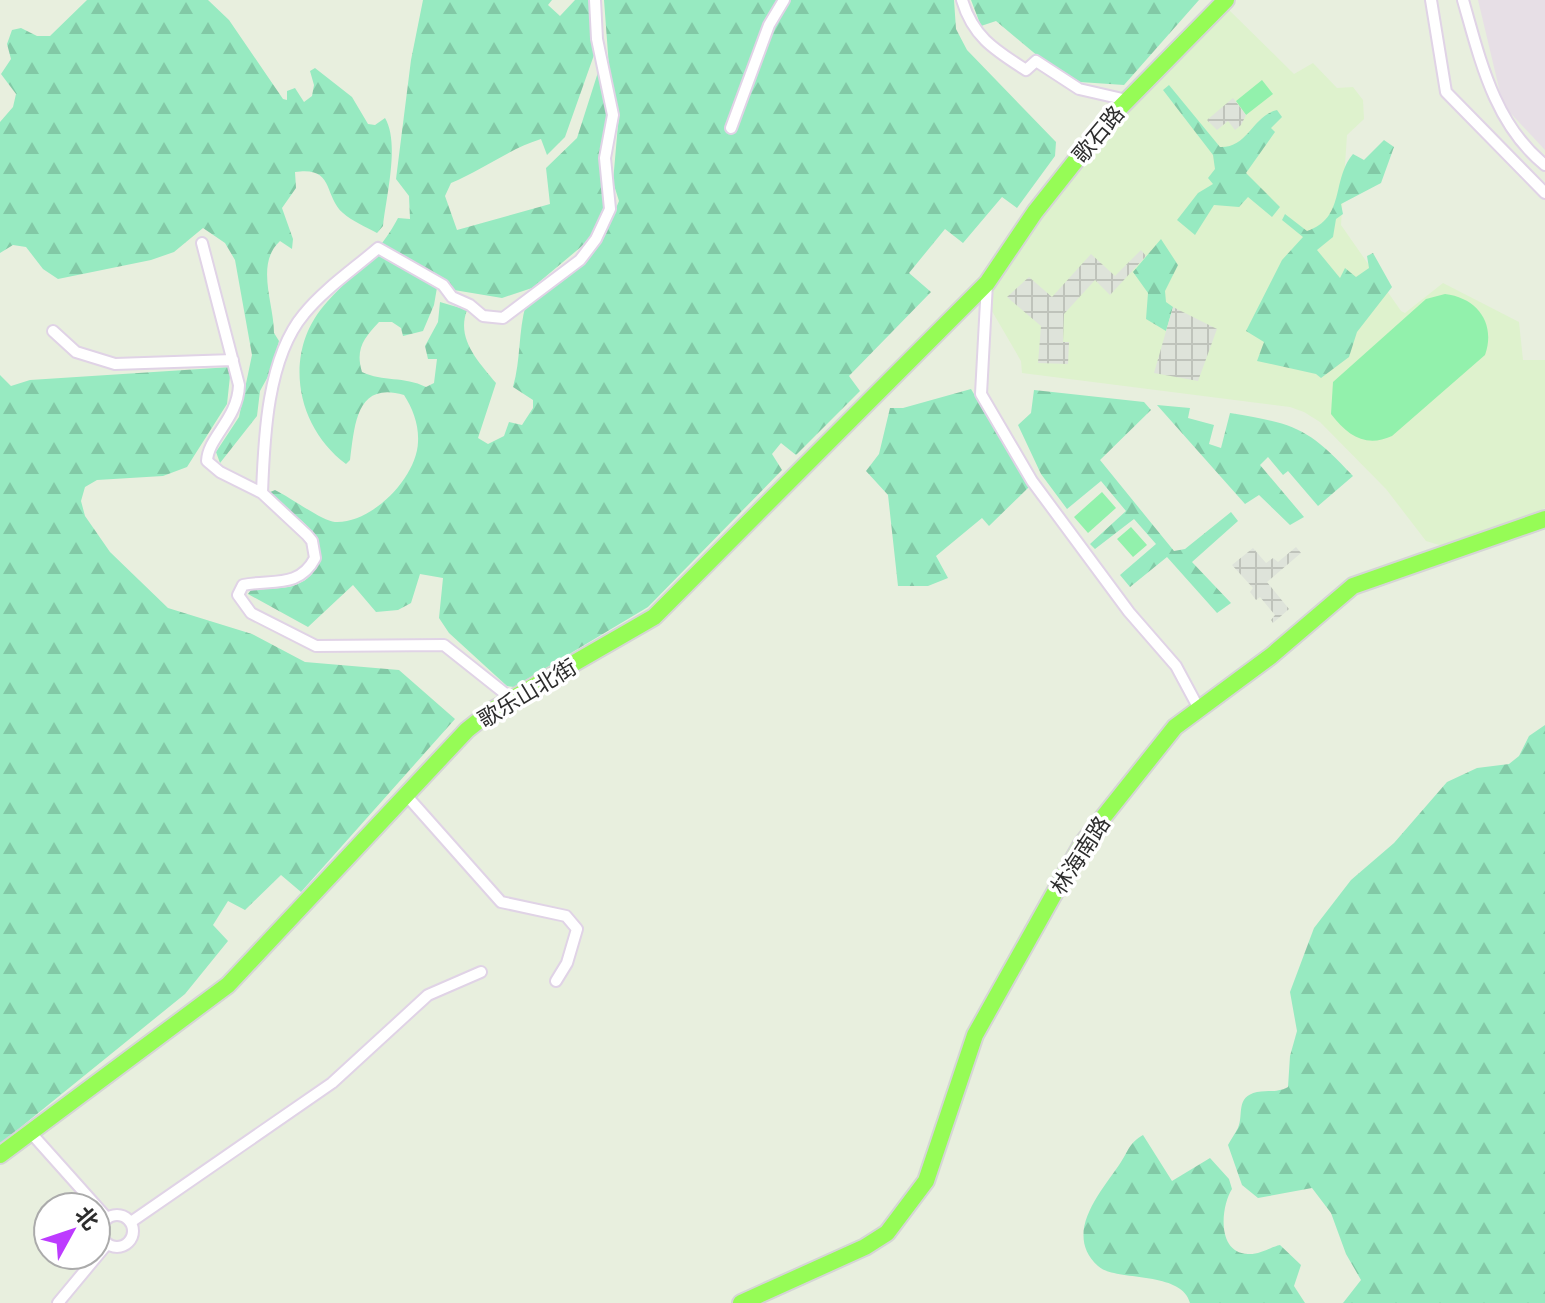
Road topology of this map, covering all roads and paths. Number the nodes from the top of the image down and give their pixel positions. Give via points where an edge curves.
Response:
1 (595, 0) edge
2 (784, 0) edge
3 (962, 0) edge
4 (1226, 0) edge
5 (1431, 0) edge
6 (1463, 0) edge
7 (1127, 100) junction
8 (731, 128) dead end
9 (1545, 165) edge
10 (1545, 193) edge
11 (202, 243) dead end
12 (987, 283) junction
13 (53, 331) dead end
14 (233, 360) junction
15 (262, 493) junction
16 (1545, 519) edge
17 (512, 699) junction
18 (1198, 707) junction
19 (406, 795) junction
20 (481, 972) dead end
21 (556, 981) dead end
22 (31, 1133) junction
23 (0, 1155) edge
24 (83, 1191) edge
25 (112, 1217) edge
26 (131, 1222) junction
27 (112, 1246) edge
28 (85, 1271) edge
29 (58, 1303) edge
30 (741, 1303) edge

1 - 15 street via 597,39 613,115 605,158 610,209 596,239 580,260 503,318 483,316 443,285 378,248 302,316 286,346 264,432
2 - 8 street via 769,25
3 - 7 street via 985,44 1026,70 1036,61 1079,89
4 - 7 main road, 歌石路
5 - 10 street via 1446,92
6 - 9 street via 1499,109 1525,149
7 - 12 main road, 歌石路 via 1035,212
11 - 14 street
12 - 17 main road, 歌乐山北街 via 654,617
12 - 18 street via 981,394 1032,481 1176,666
13 - 14 street via 76,352 115,364
14 - 15 street via 238,402 207,461
15 - 17 street via 312,541 315,558 285,582 243,585 238,595 251,613 316,646 444,645
16 - 18 main road, 林海南路 via 1353,586 1271,656
17 - 19 main road, 歌乐山北街 via 467,730
18 - 30 main road, 林海南路 via 1175,727 1082,844 975,1035 926,1181 887,1233
19 - 21 street via 501,902 566,916 577,929
19 - 22 main road, 歌乐山北街 via 228,985
20 - 26 street via 428,995 332,1083
22 - 23 main road, 歌乐山北街
22 - 24 street
25 - 26 street
26 - 27 street via 133,1236 127,1245
28 - 29 street

